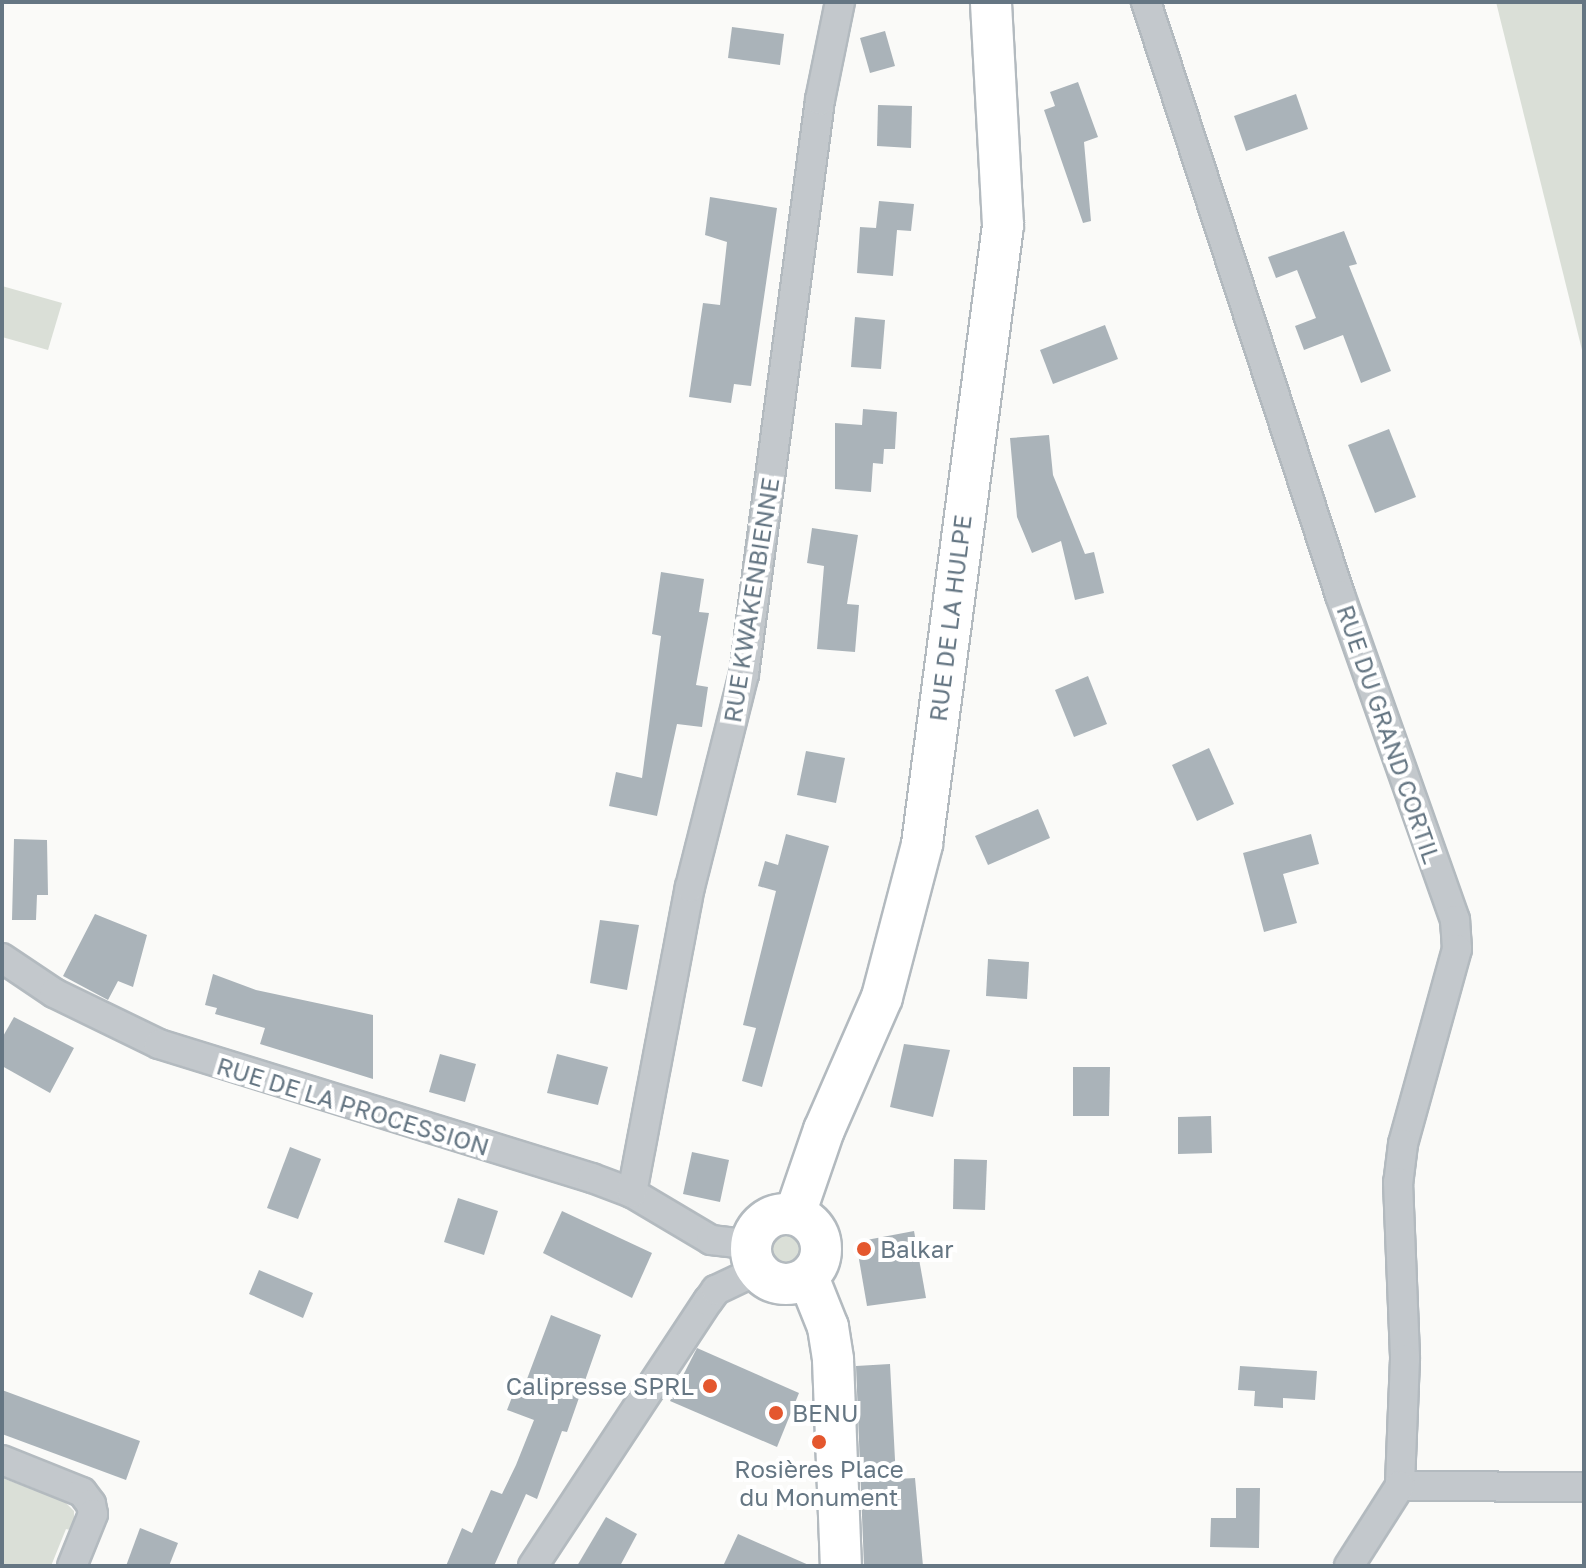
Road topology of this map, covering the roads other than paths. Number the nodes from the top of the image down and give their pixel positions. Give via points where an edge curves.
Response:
1 (840, 2) edge
2 (991, 2) edge
3 (1146, 2) edge
4 (2, 958) edge
5 (632, 1193) junction
6 (795, 1214) junction
7 (711, 1240) junction
8 (754, 1258) junction
9 (808, 1277) junction
10 (708, 1301) junction
11 (2, 1460) edge
12 (1400, 1486) junction
13 (1584, 1487) edge
14 (72, 1566) edge
15 (533, 1566) edge
16 (841, 1566) edge
17 (1349, 1566) edge

1 - 5 street, RUE KWAKENBIENNE via 820,100 744,674 690,887
2 - 6 street, RUE DE LA HULPE via 1003,225 922,844 882,997 824,1130
3 - 12 street, RUE DU GRAND CORTIL via 1335,581 1455,920 1457,949 1403,1144 1398,1182 1405,1359
4 - 5 street, RUE DE LA PROCESSION via 54,993 159,1044
5 - 7 street, RUE DE LA PROCESSION
6 - 8 street via 768,1218
6 - 9 street via 809,1221 821,1248
7 - 8 street, RUE DE LA PROCESSION
7 - 10 street via 714,1275
8 - 9 street via 780,1285
8 - 10 street
9 - 16 street via 828,1327 833,1360
10 - 15 street
11 - 14 street via 82,1492 91,1504 93,1514
12 - 13 street
12 - 17 street

